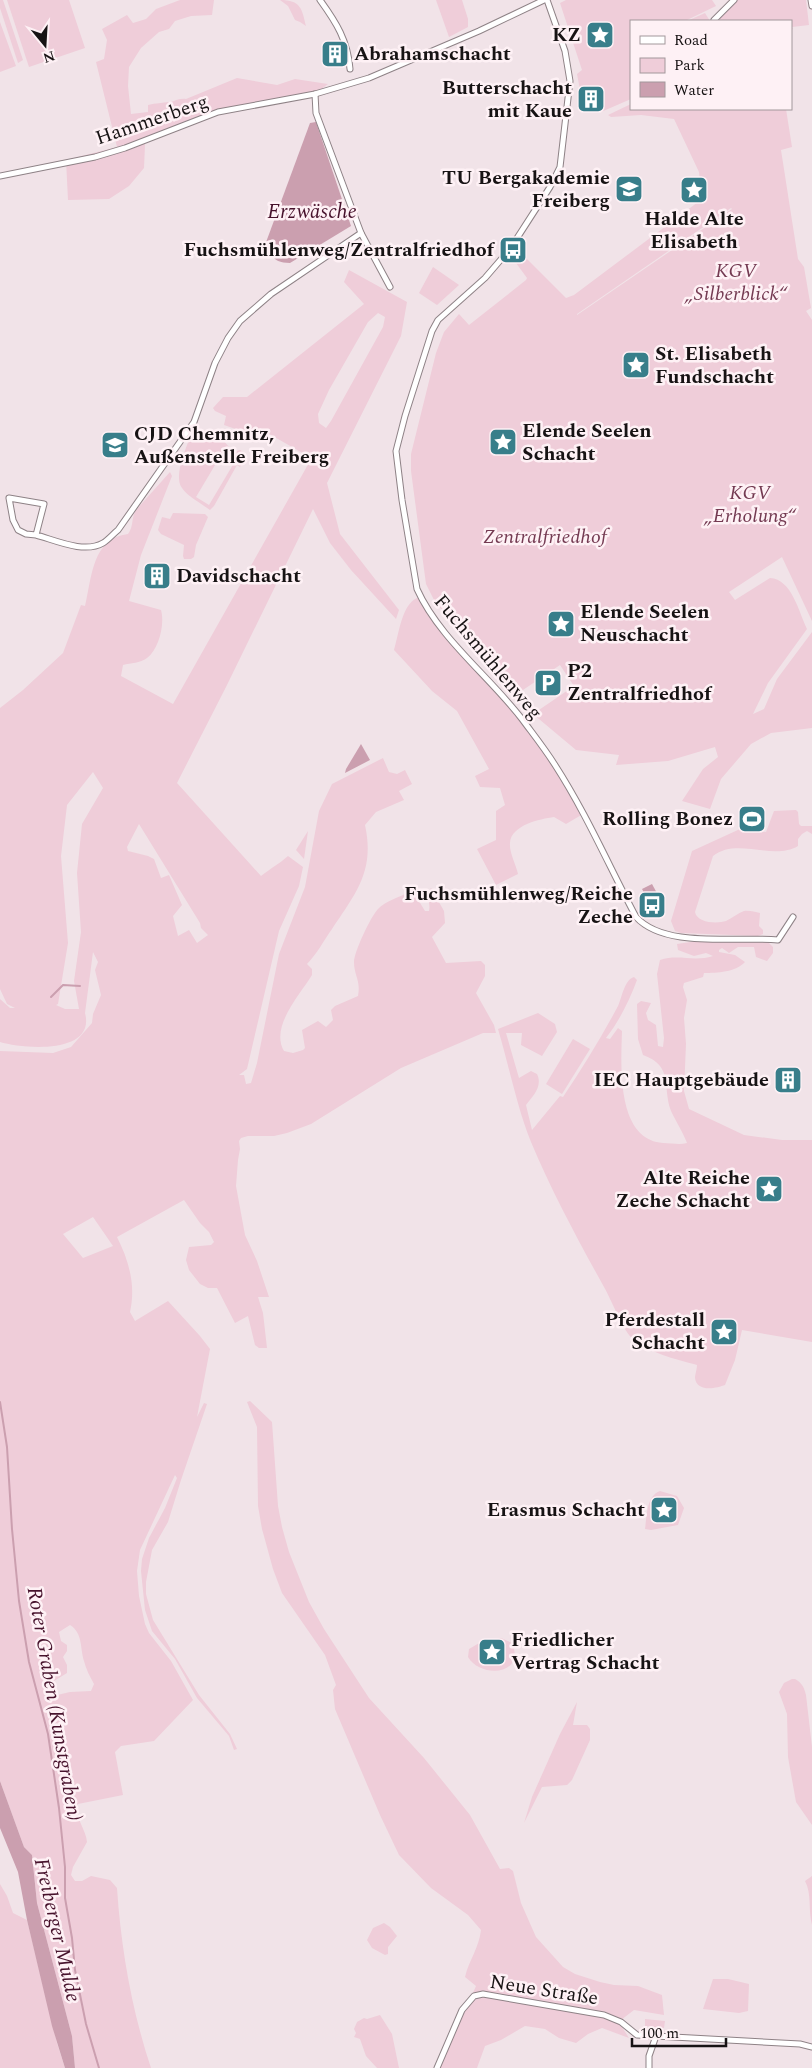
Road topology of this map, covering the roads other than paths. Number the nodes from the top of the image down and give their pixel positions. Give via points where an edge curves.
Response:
1 (320, 0) edge
2 (546, 0) edge
3 (734, 0) edge
4 (811, 0) edge
5 (812, 6) edge
6 (714, 20) edge
7 (350, 69) dead end
8 (315, 94) junction
9 (0, 176) edge
10 (361, 233) junction
11 (390, 287) dead end
12 (36, 535) junction
13 (793, 917) dead end
14 (656, 2036) junction
15 (812, 2047) edge
16 (436, 2068) edge
17 (649, 2068) edge

1 - 7 street via 347,46
2 - 8 street, Hammerberg via 369,78
2 - 13 street, Fuchsmühlenweg via 564,51 570,80 560,167 510,250 485,278 438,320 432,331 400,436 396,462 416,589 441,628 512,708 555,764 640,922 656,932 684,938 778,940
3 - 6 street
4 - 5 street
8 - 9 street, Hammerberg via 218,112 95,157
8 - 10 street via 316,113
10 - 11 street
10 - 12 street via 271,294 240,321 215,364 194,422 118,530 103,544 78,547
12 - 12 street via 44,504 10,498 18,530
14 - 15 street, Neue Straße
14 - 16 street, Neue Straße via 637,2035 621,2022 604,2015 482,1994 474,1996 462,2010
14 - 17 street via 649,2056

